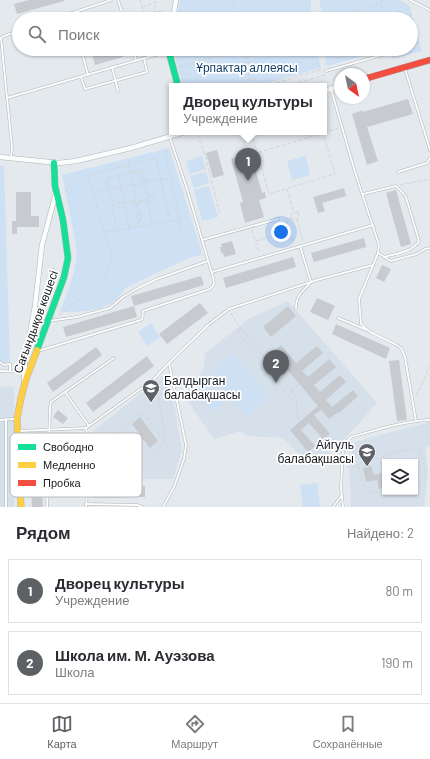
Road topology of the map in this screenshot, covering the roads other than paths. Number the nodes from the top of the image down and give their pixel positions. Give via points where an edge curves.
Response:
1 (111, 0) edge
2 (118, 0) edge
3 (176, 0) edge
4 (410, 0) edge
5 (430, 10) edge
6 (75, 12) edge
7 (122, 12) edge
8 (174, 12) edge
9 (12, 33) edge
10 (83, 56) edge
11 (135, 56) edge
12 (150, 56) edge
13 (170, 56) edge
14 (378, 56) edge
15 (144, 58) junction
16 (136, 60) junction
17 (430, 60) edge
18 (112, 67) junction
19 (404, 67) junction
20 (326, 70) road end
21 (88, 75) junction
22 (81, 77) junction
23 (370, 77) edge
24 (116, 80) junction
25 (177, 83) edge
26 (334, 88) edge
27 (331, 89) junction
28 (327, 90) edge
29 (118, 92) dead end
30 (7, 98) junction
31 (174, 135) edge
32 (170, 136) junction
33 (430, 150) edge
34 (0, 157) edge
35 (11, 158) junction
36 (430, 158) edge
37 (54, 163) junction
38 (398, 172) dead end
39 (56, 191) junction
40 (362, 194) junction
41 (278, 219) dead end
42 (373, 225) junction
43 (202, 240) junction
44 (300, 246) junction
45 (430, 248) edge
46 (378, 253) junction
47 (384, 257) junction
48 (208, 262) junction
49 (373, 265) junction
50 (212, 272) junction
51 (311, 282) junction
52 (296, 308) dead end
53 (338, 318) dead end
54 (48, 321) junction
55 (370, 332) junction
56 (37, 351) junction
57 (114, 358) dead end
58 (0, 362) edge
59 (169, 363) junction
60 (0, 371) edge
61 (10, 371) junction
62 (24, 372) junction
63 (23, 390) junction
64 (65, 392) junction
65 (14, 419) dead end
66 (0, 420) edge
67 (6, 420) junction
68 (430, 420) edge
69 (416, 422) junction
70 (89, 426) junction
71 (86, 428) junction
72 (49, 430) junction
73 (18, 431) joint
74 (49, 433) edge
75 (87, 433) edge
76 (342, 495) junction
77 (21, 497) edge
78 (47, 497) edge
79 (86, 506) edge
80 (6, 507) edge
81 (21, 507) edge
82 (47, 507) edge
83 (142, 507) edge
84 (163, 507) edge
85 (333, 507) edge
86 (343, 507) edge

1 - 6 lane
2 - 7 lane
3 - 8 street
4 - 5 lane
9 - 30 lane via 1,38
10 - 21 lane
11 - 16 lane
12 - 15 lane
13 - 25 street
14 - 20 lane
15 - 16 lane
15 - 24 lane via 147,72
16 - 18 lane
17 - 19 street
18 - 21 lane
18 - 24 lane
19 - 23 street
19 - 33 lane
21 - 22 lane
22 - 24 lane via 85,89
22 - 30 lane
24 - 29 lane
26 - 27 street
27 - 28 street
27 - 40 lane
30 - 35 lane
31 - 32 street
32 - 37 street via 76,161
32 - 43 lane
34 - 35 street
35 - 37 street
36 - 38 lane via 427,163
37 - 39 street, Сағындықов көшесі
39 - 54 street, Сағындықов көшесі via 68,258 64,278
39 - 62 street, Сағындықов көшесі via 42,245
40 - 42 lane
40 - 47 lane via 396,186 406,197 419,241 412,249
41 - 43 lane
42 - 44 lane
42 - 46 lane via 379,245
43 - 48 lane
44 - 50 lane
44 - 51 lane
45 - 47 lane via 398,259
46 - 47 lane
46 - 49 lane
48 - 50 lane
48 - 54 lane via 157,279 123,296 110,308 77,317
49 - 51 lane
49 - 55 lane via 359,299 361,324
50 - 56 lane via 214,284 210,289 144,311 141,320
51 - 52 lane via 296,301
51 - 59 lane via 229,309 208,325
53 - 55 lane
54 - 56 street, Сағындықов көшесі
55 - 69 lane via 400,348 404,357
56 - 63 street, Сағындықов көшесі
57 - 64 lane
58 - 61 lane via 4,365 10,364
59 - 70 lane via 153,380
59 - 84 lane via 186,445 174,487
60 - 61 lane
61 - 62 lane
62 - 63 street, Сағындықов көшесі
63 - 73 street, Сағындықов көшесі via 17,419
64 - 70 lane
64 - 72 lane via 51,402
65 - 67 lane
66 - 67 lane
67 - 80 lane
68 - 69 lane
69 - 76 lane via 351,437 343,448
70 - 71 lane
71 - 72 lane
71 - 75 lane
72 - 73 lane
72 - 74 lane
76 - 85 lane
76 - 86 lane
77 - 81 street, Сағындықов көшесі
78 - 82 lane
79 - 83 lane

